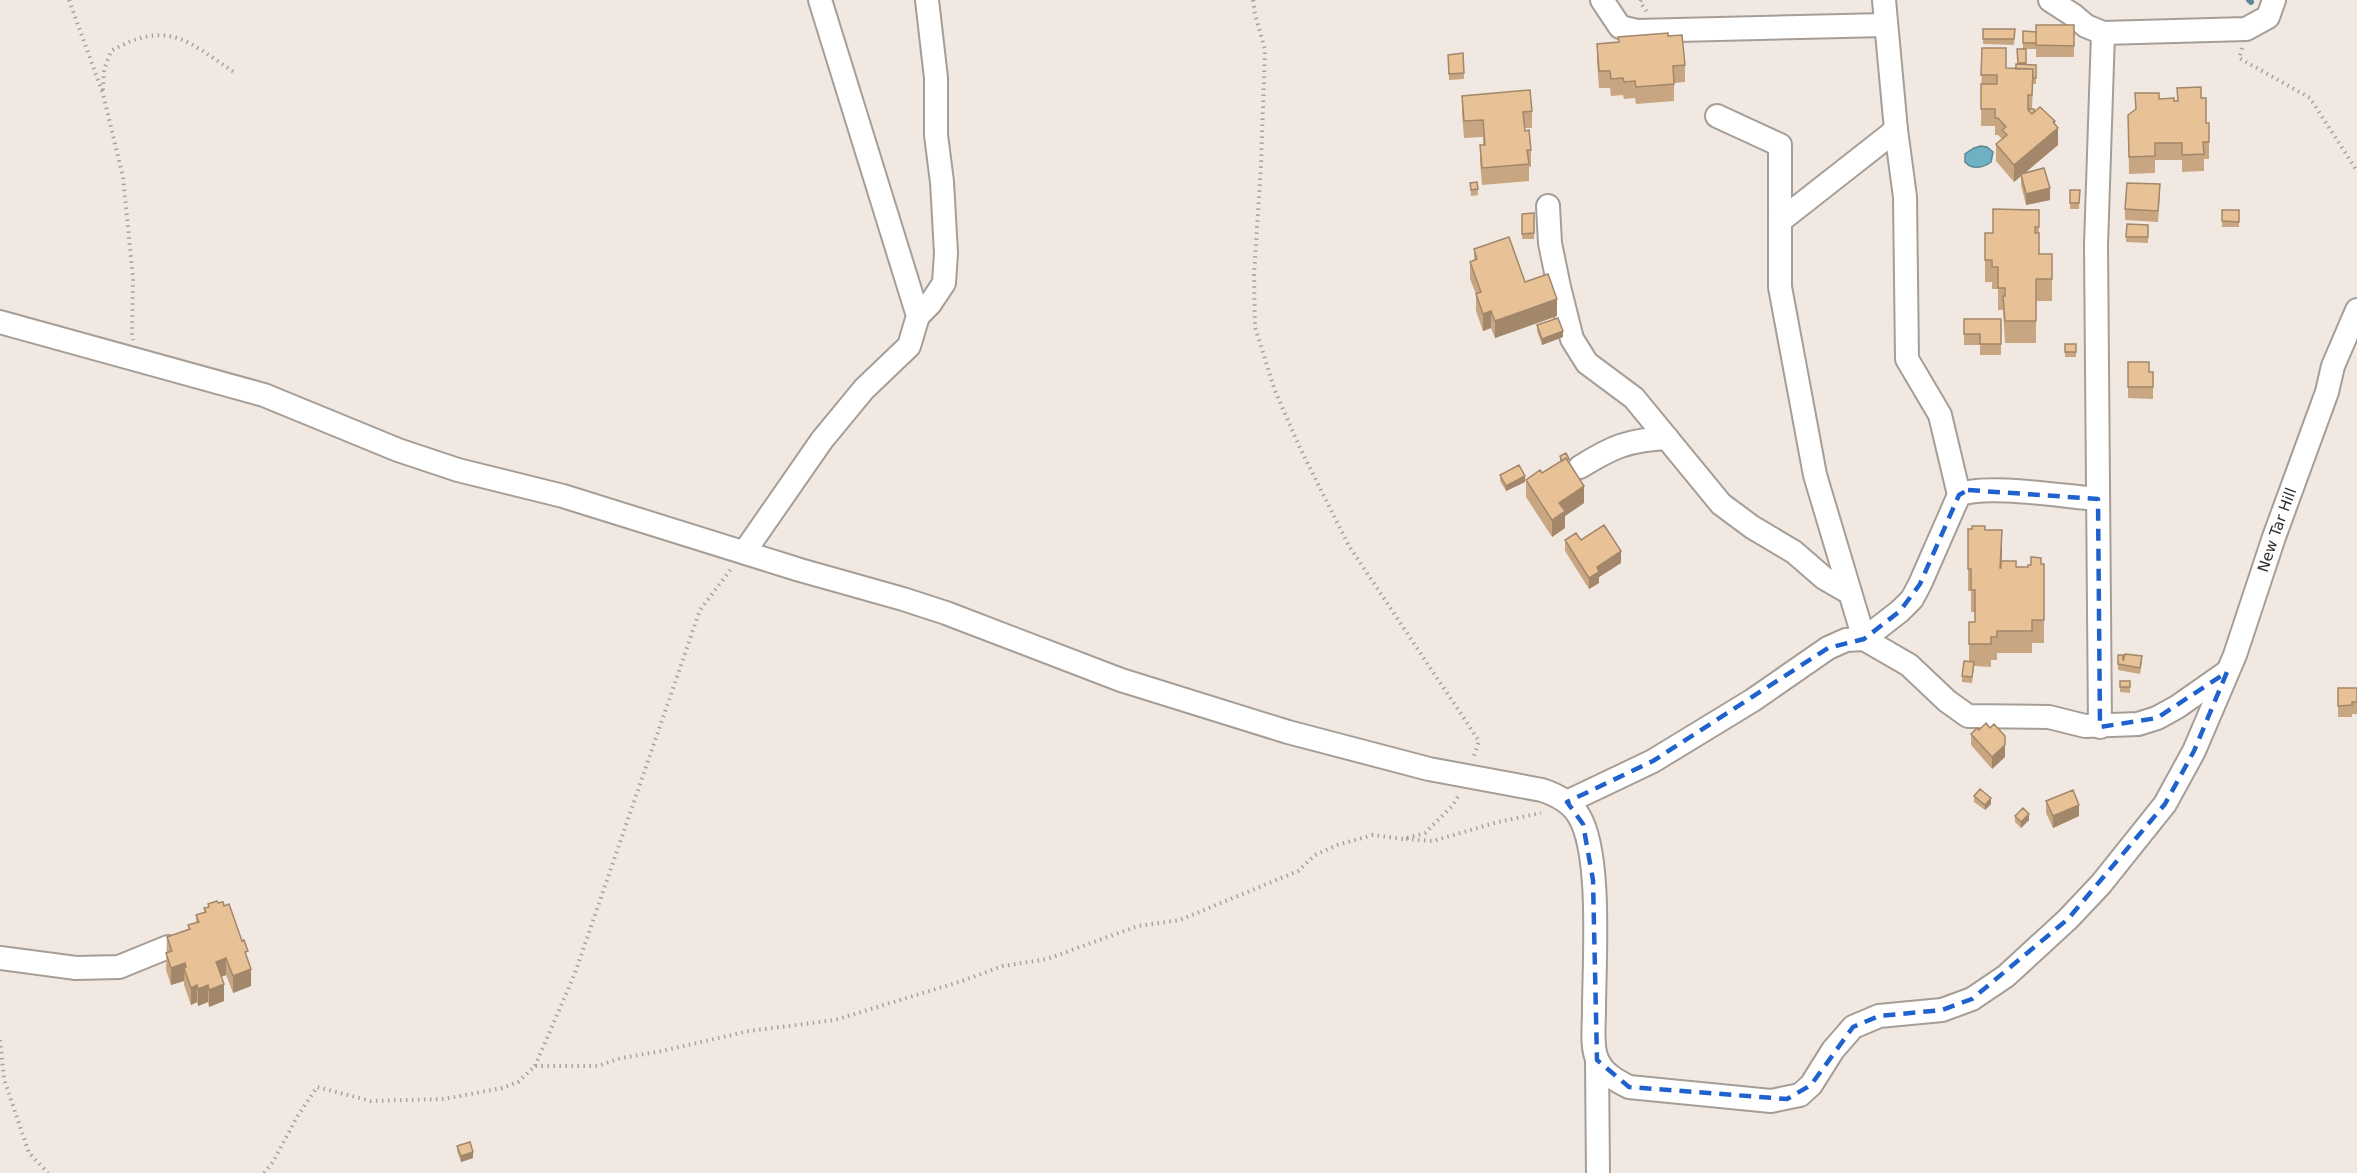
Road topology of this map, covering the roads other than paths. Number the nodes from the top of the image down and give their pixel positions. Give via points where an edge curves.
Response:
1 (820, 0) edge
2 (927, 0) edge
3 (1602, 0) edge
4 (1884, 0) edge
5 (2050, 0) edge
6 (2274, 0) edge
7 (1885, 26) junction
8 (2103, 33) junction
9 (1717, 116) dead end
10 (1896, 129) junction
11 (1548, 206) dead end
12 (1780, 221) junction
13 (2357, 310) edge
14 (918, 316) junction
15 (0, 322) edge
16 (1667, 438) junction
17 (1580, 467) dead end
18 (1959, 495) junction
19 (2098, 499) junction
20 (744, 551) junction
21 (1850, 593) junction
22 (1864, 639) junction
23 (2227, 672) junction
24 (2100, 727) junction
25 (1567, 802) junction
26 (168, 946) edge
27 (0, 958) edge
28 (1597, 1060) junction
29 (1598, 1173) edge

1 - 14 street
2 - 14 street via 936,78 936,135 946,253 944,283
3 - 7 street via 1620,27 1637,31
4 - 7 street
5 - 8 street via 2086,26
6 - 8 street via 2268,17 2246,29
7 - 10 street
8 - 19 street via 2096,245
9 - 12 street via 1780,145
10 - 12 street
10 - 18 street via 1905,197 1907,359 1940,415
11 - 16 street via 1550,243 1572,339 1587,363 1634,398
12 - 21 street via 1782,299 1815,474
13 - 23 street, New Tar Hill via 2333,366
14 - 20 street via 909,346 864,389 822,440
15 - 20 street via 264,395 458,470 563,496
16 - 17 street via 1638,440 1609,449
16 - 21 street via 1721,504
18 - 19 street via 1968,490 1992,490
18 - 22 street via 1912,599
19 - 24 street
20 - 25 street via 946,613 1121,680 1288,732 1429,769 1542,790
21 - 22 street
22 - 24 street via 1909,665 1968,716 2049,717
22 - 25 street via 1846,640 1828,648 1753,700 1653,761
23 - 24 street via 2157,718
23 - 28 street, New Tar Hill via 2194,751 2165,804 2068,919 1986,991 1957,1006 1926,1013 1879,1016 1853,1027 1800,1095 1771,1101 1629,1087 1616,1081
25 - 28 street via 1578,813 1591,851
26 - 27 street via 119,967 76,968
28 - 29 street

